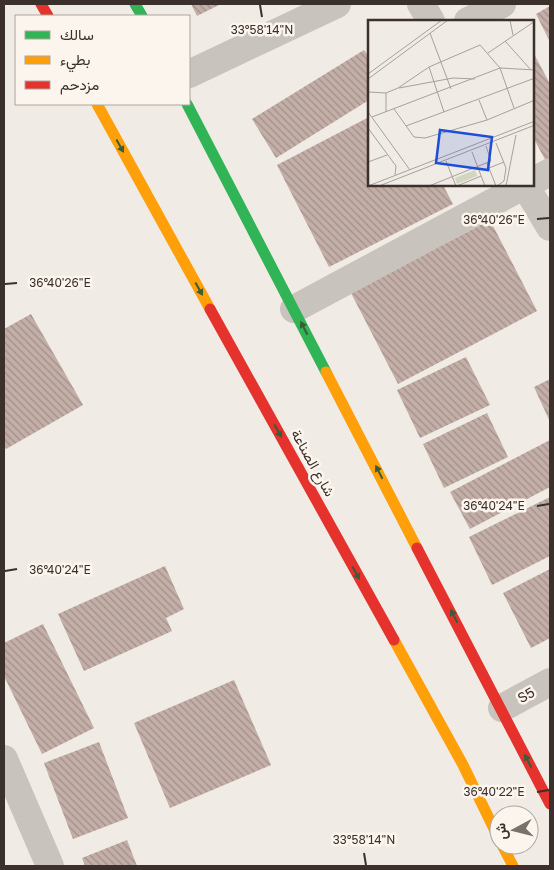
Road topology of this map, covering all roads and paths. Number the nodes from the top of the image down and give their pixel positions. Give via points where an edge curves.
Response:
1 (41, 4) edge
2 (135, 4) edge
3 (337, 4) edge
4 (421, 4) edge
5 (502, 4) edge
6 (47, 15) edge
7 (141, 15) edge
8 (430, 20) edge
9 (470, 20) edge
10 (190, 74) edge
11 (97, 105) edge
12 (188, 105) edge
13 (550, 172) edge
14 (534, 180) edge
15 (523, 186) edge
16 (526, 186) edge
17 (550, 227) edge
18 (294, 309) junction
19 (550, 682) edge
20 (502, 708) junction
21 (4, 759) edge
22 (550, 804) edge
23 (489, 818) edge
24 (50, 866) edge

1 - 6 main road
2 - 7 main road
3 - 10 street
4 - 8 street
5 - 9 street
11 -> 23 main road, شارع الصناعة via 463,765
12 - 18 main road
13 - 14 street
15 - 18 street
16 - 17 street
20 -> 18 main road
19 - 20 street, S5
22 -> 20 main road
21 - 24 street

